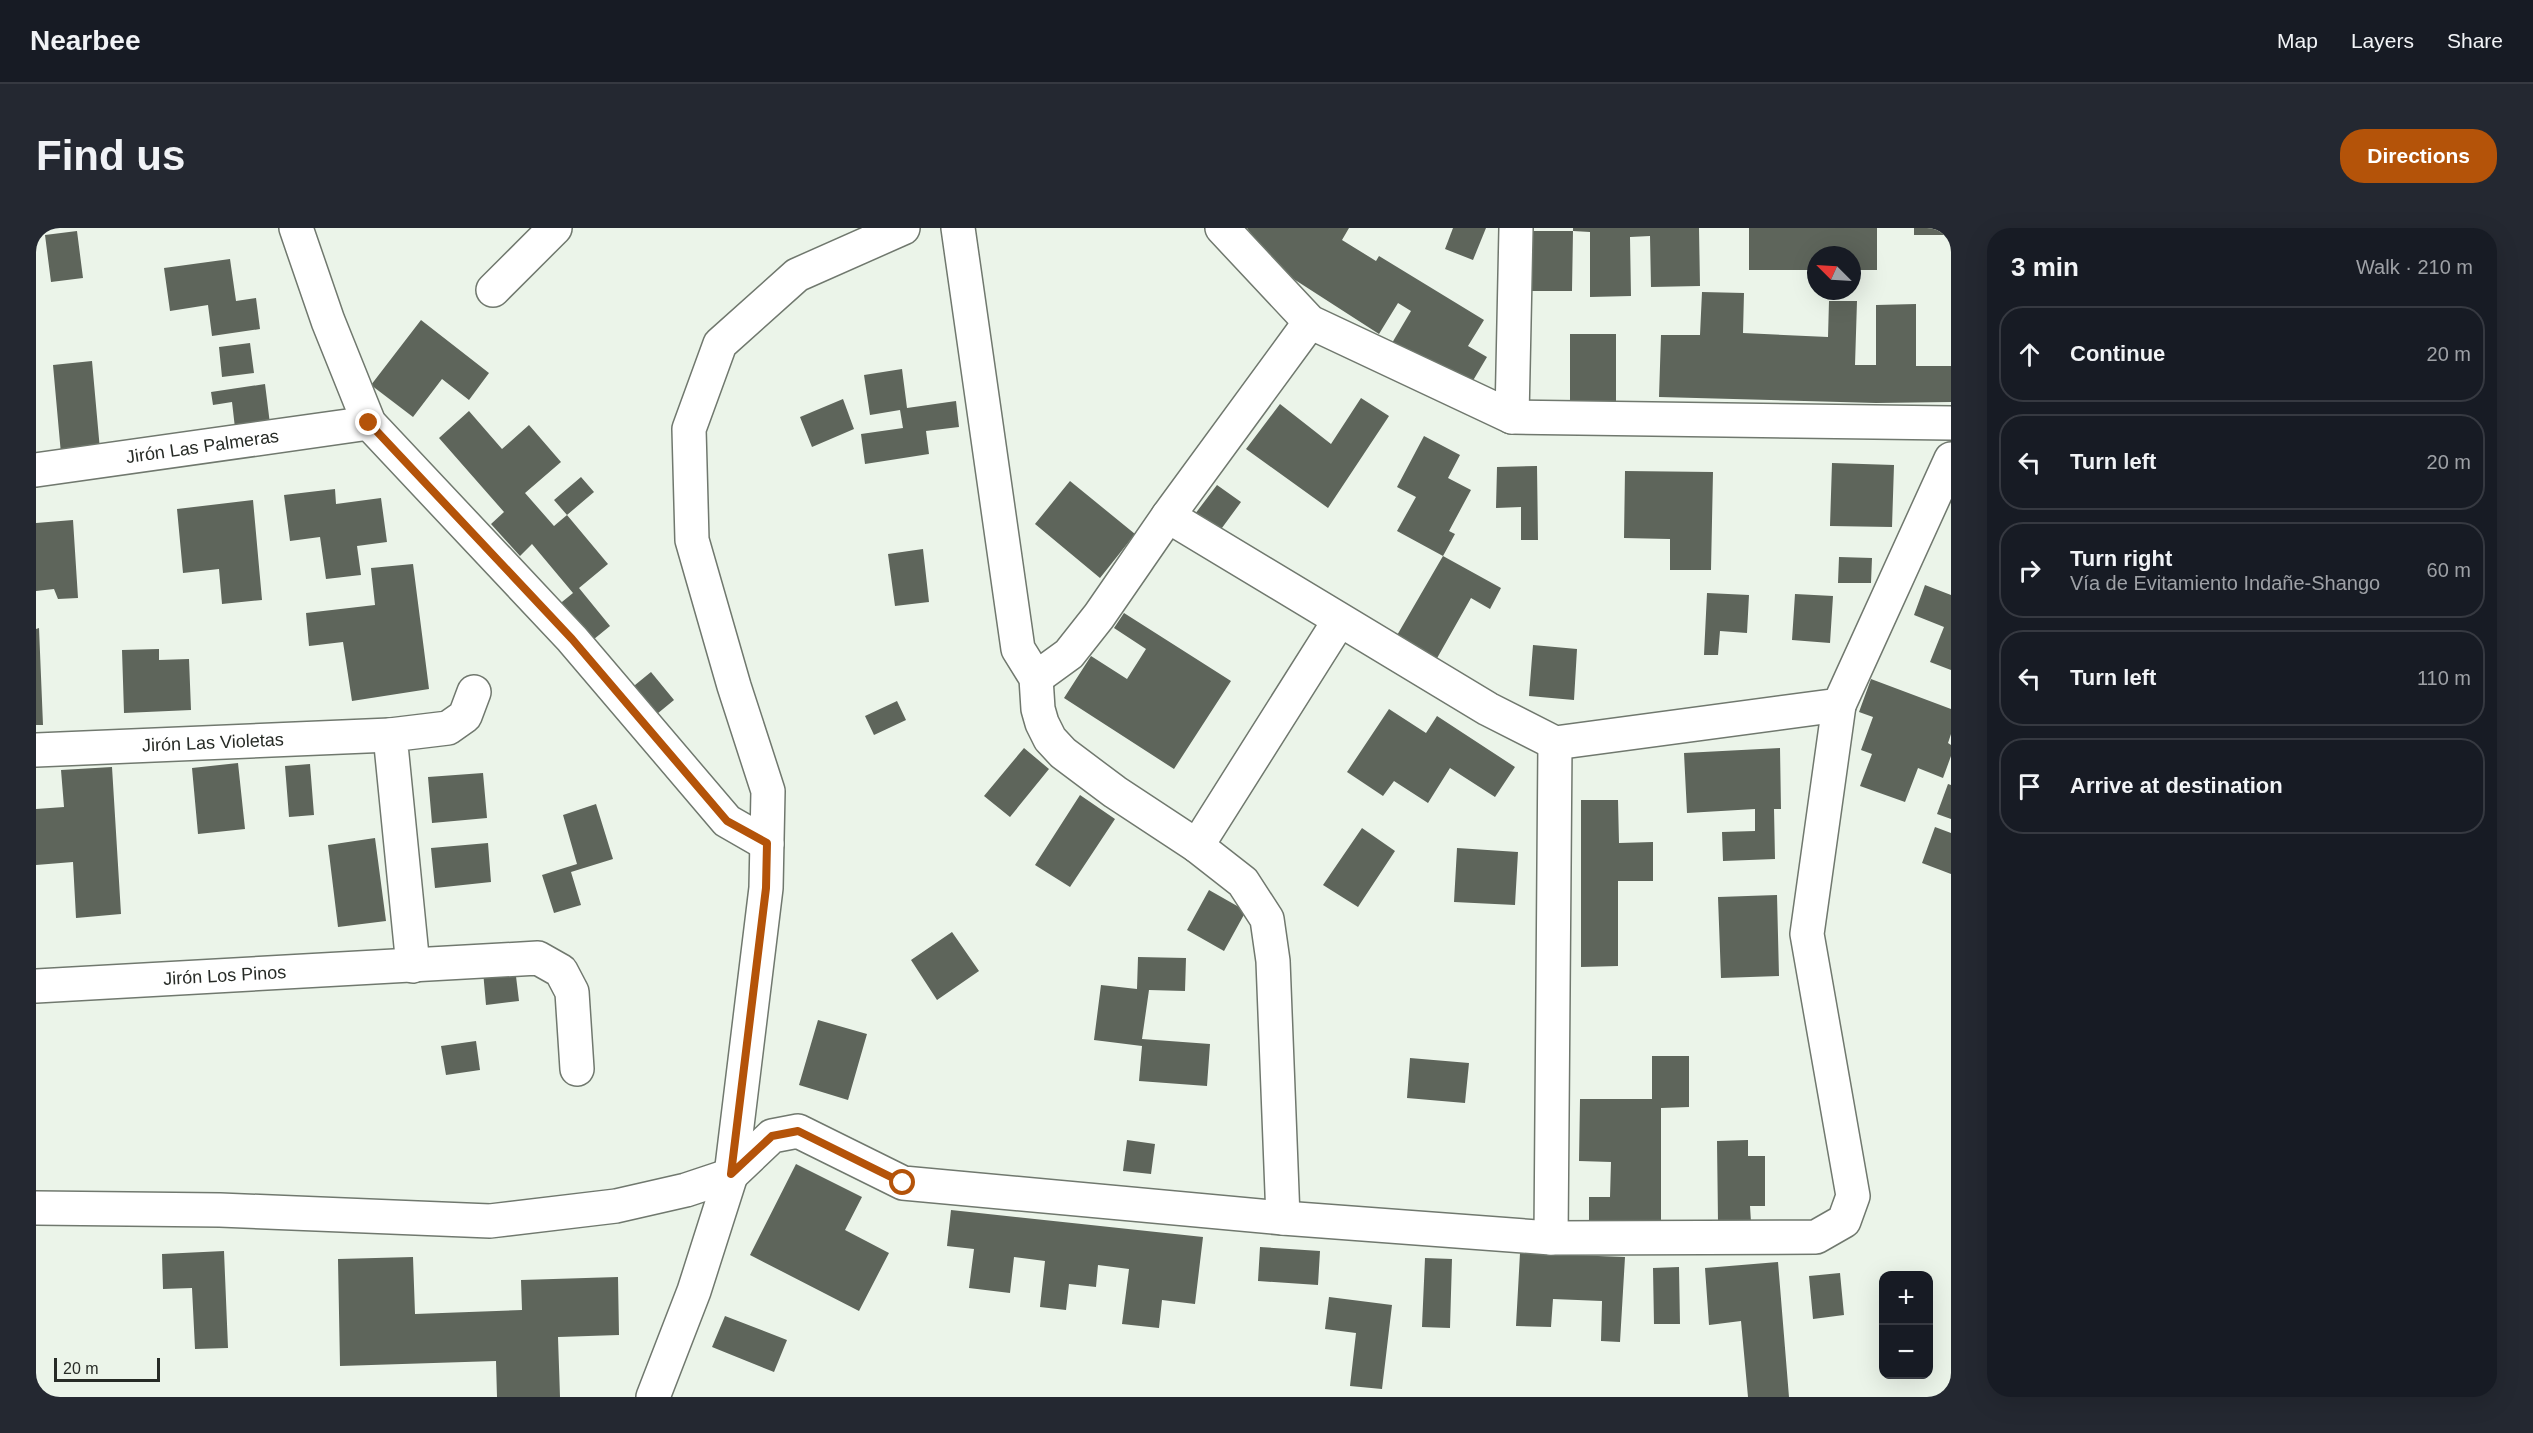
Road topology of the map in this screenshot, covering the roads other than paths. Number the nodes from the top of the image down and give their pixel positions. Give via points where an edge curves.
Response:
1 (296, 228) edge
2 (555, 228) edge
3 (903, 228) edge
4 (958, 228) edge
5 (1222, 228) edge
6 (1516, 228) edge
7 (493, 290) dead end
8 (1310, 322) junction
9 (1512, 417) junction
10 (369, 423) junction
11 (1951, 423) edge
12 (1951, 459) edge
13 (36, 470) edge
14 (1168, 516) junction
15 (1339, 621) junction
16 (1036, 678) junction
17 (474, 692) dead end
18 (1839, 705) junction
19 (390, 735) junction
20 (1555, 742) junction
21 (36, 750) edge
22 (767, 843) junction
23 (1197, 846) junction
24 (413, 966) junction
25 (36, 986) edge
26 (577, 1069) dead end
27 (731, 1174) junction
28 (36, 1208) edge
29 (1283, 1218) junction
30 (1551, 1238) junction
31 (653, 1397) edge

1 - 10 street
2 - 7 street
3 - 22 street via 797,275 720,344 689,429 692,540 768,791
4 - 16 street via 1016,640
5 - 8 street
6 - 9 street
8 - 9 street
8 - 14 street
9 - 11 street
10 - 13 street, Jirón Las Palmeras
10 - 22 street via 572,639 727,821
12 - 18 street
14 - 15 street
14 - 16 street via 1100,616 1069,654
15 - 20 street via 1488,709
15 - 23 street
16 - 23 street via 1038,709 1050,740 1115,792
17 - 19 street, Jirón Las Violetas via 465,716 448,728
18 - 20 street
18 - 30 street via 1807,934 1853,1196 1844,1221 1815,1237
19 - 21 street, Jirón Las Violetas
19 - 24 street
20 - 30 street
22 - 27 street via 766,888
23 - 29 street via 1243,882 1268,919
24 - 25 street, Jirón Los Pinos
24 - 26 street, Jirón Los Pinos via 538,958 561,971 572,992
27 - 28 street via 686,1190 616,1206 490,1221 220,1210
27 - 29 street via 772,1136 798,1131 903,1183
27 - 31 street via 694,1291
29 - 30 street

